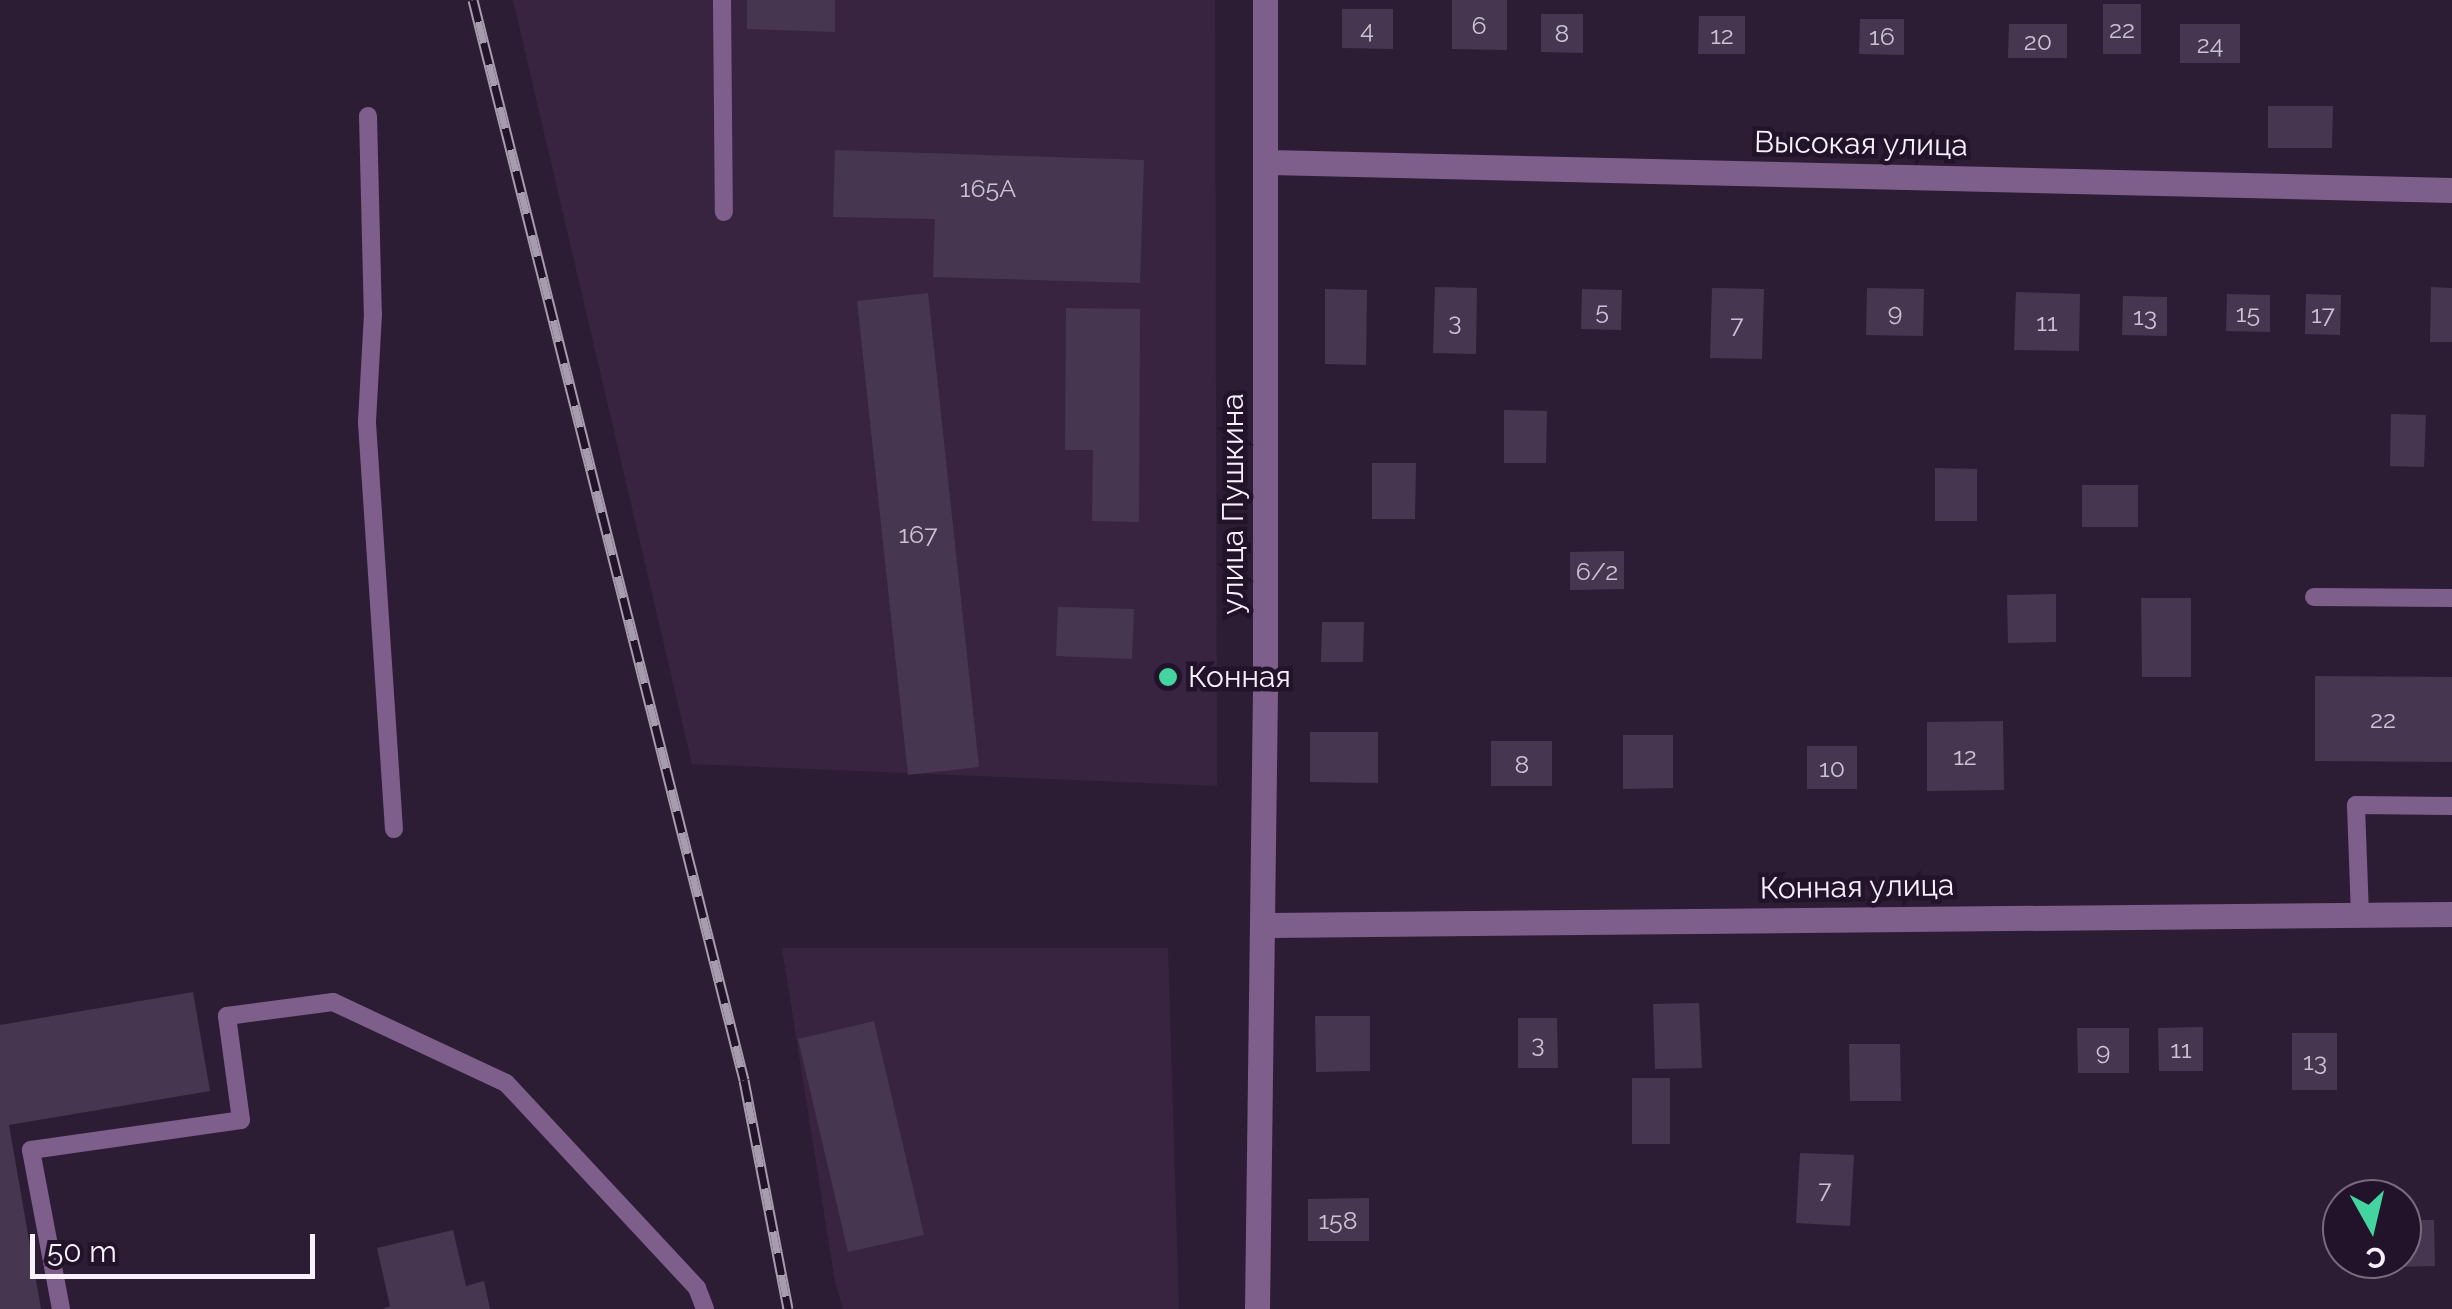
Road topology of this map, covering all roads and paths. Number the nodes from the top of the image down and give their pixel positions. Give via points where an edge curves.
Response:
1 (722, 0) edge
2 (1266, 0) edge
3 (368, 116) dead end
4 (1268, 162) junction
5 (2452, 190) edge
6 (724, 212) dead end
7 (2314, 597) dead end
8 (2452, 598) edge
9 (2452, 806) edge
10 (394, 829) dead end
11 (2452, 914) edge
12 (2360, 915) junction
13 (1263, 925) junction
14 (61, 1309) edge
15 (705, 1309) edge
16 (1257, 1309) edge

1 - 6 lane
2 - 4 street, улица Пушкина
3 - 10 lane via 373,314 367,423
4 - 5 street, Высокая улица
4 - 13 street, улица Пушкина
7 - 8 lane
9 - 12 lane via 2356,804
11 - 12 street, Конная улица
12 - 13 street, Конная улица
13 - 16 street, улица Пушкина
14 - 15 lane via 32,1150 242,1120 227,1016 332,1002 506,1083 697,1288

